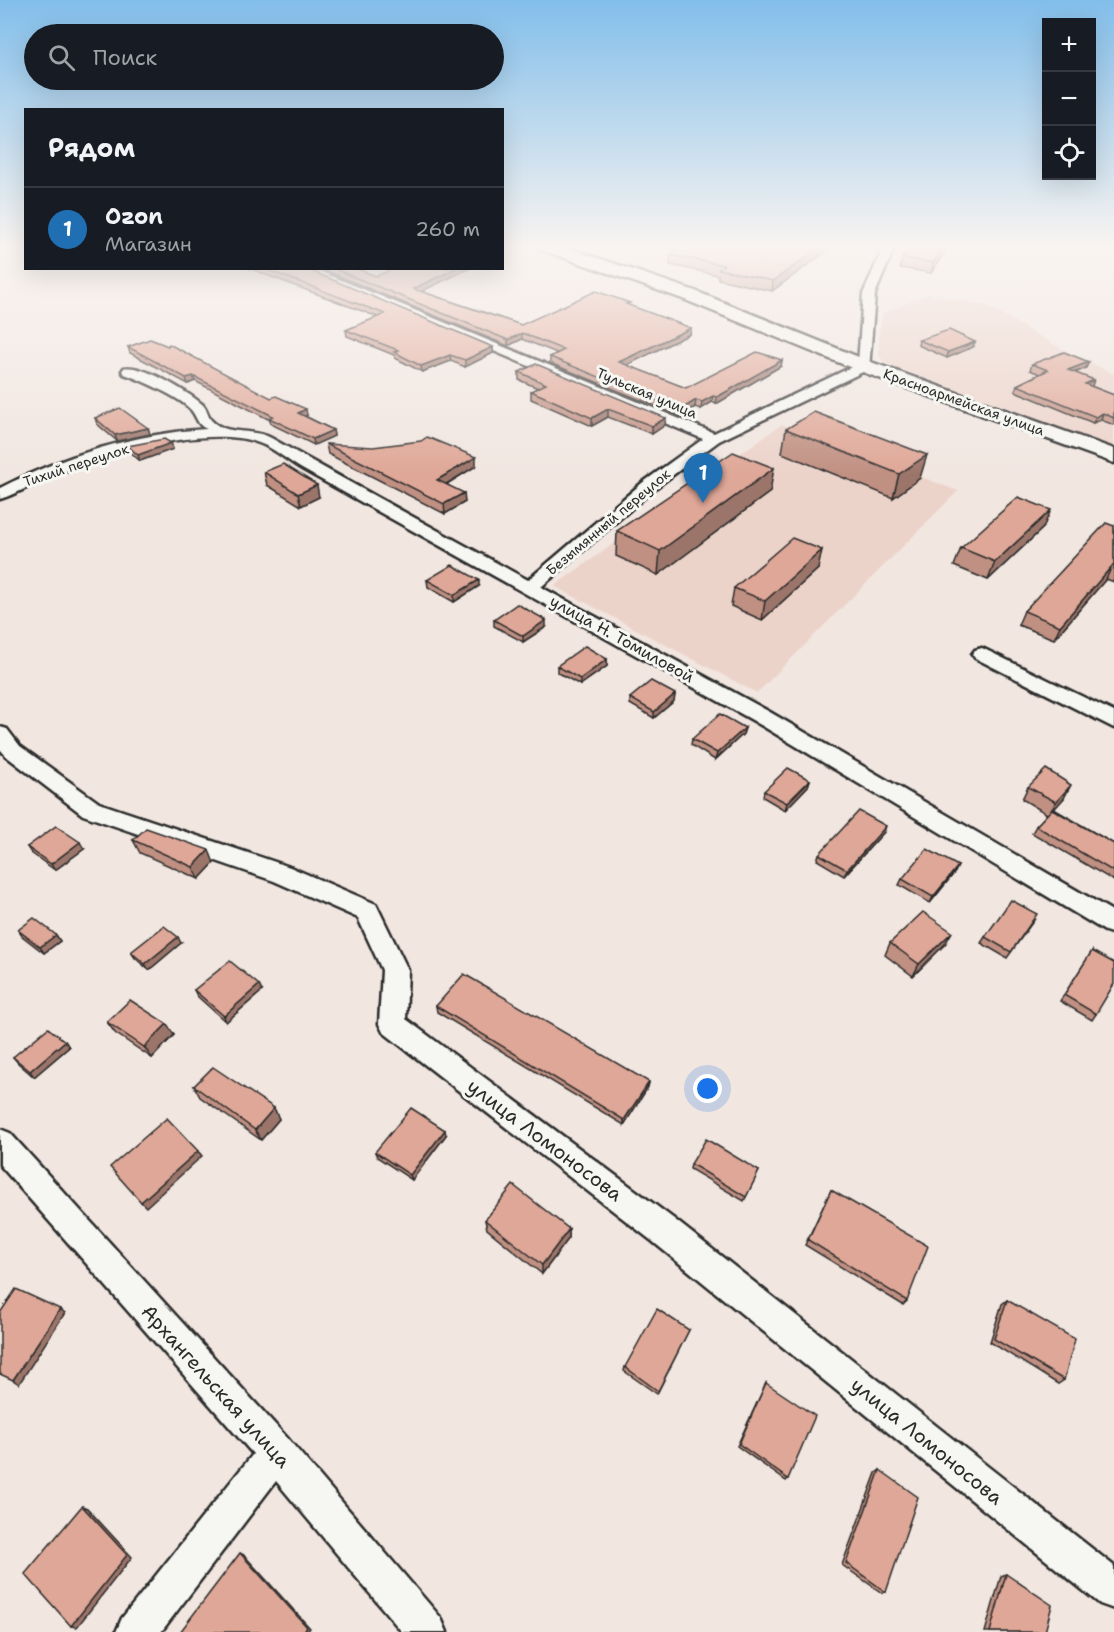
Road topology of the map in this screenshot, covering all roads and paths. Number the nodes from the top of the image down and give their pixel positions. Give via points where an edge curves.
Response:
1 (433, 322) edge
2 (756, 322) edge
3 (867, 322) edge
4 (864, 366) junction
5 (129, 370) dead end
6 (226, 433) junction
7 (714, 438) junction
8 (1114, 456) edge
9 (0, 494) edge
10 (530, 587) junction
11 (982, 654) dead end
12 (1114, 722) edge
13 (0, 734) edge
14 (1114, 924) edge
15 (0, 1143) edge
16 (276, 1453) junction
17 (1114, 1590) edge
18 (136, 1632) edge
19 (427, 1632) edge

1 - 7 street, Тульская улица
2 - 4 main road, Красноармейская улица
3 - 4 street
4 - 7 street, Безымянный переулок
4 - 8 main road, Красноармейская улица
5 - 6 street, улица Н. Томиловой via 151,378 198,408 205,423
6 - 9 street, Тихий переулок via 177,436 114,451 27,479
6 - 10 street, улица Н. Томиловой via 263,439
7 - 10 street, Безымянный переулок via 648,486
10 - 14 street, улица Н. Томиловой via 761,716
11 - 12 street
13 - 17 street, улица Ломоносова via 13,751 91,809 282,874 367,910 395,970 392,1024 663,1230
15 - 16 street, Архангельская улица
16 - 18 street
16 - 19 street, Архангельская улица

